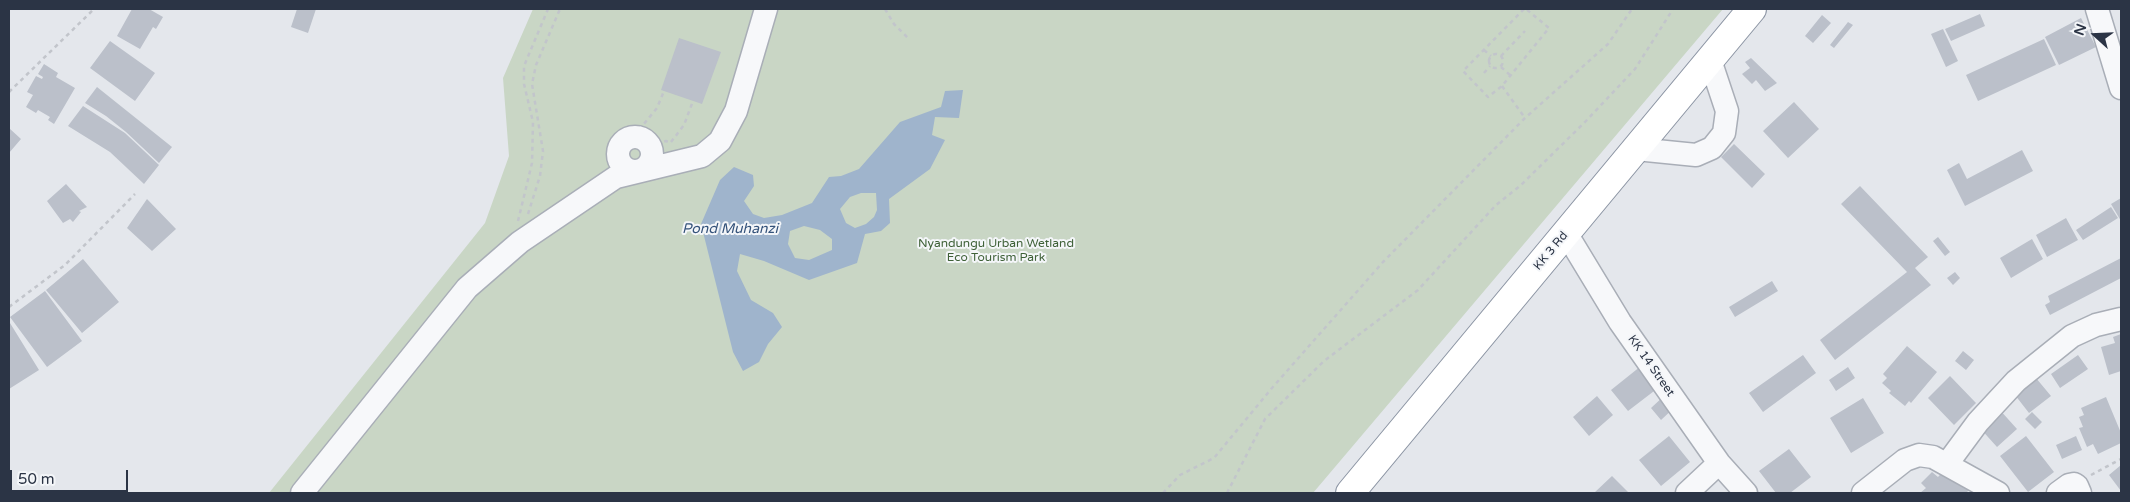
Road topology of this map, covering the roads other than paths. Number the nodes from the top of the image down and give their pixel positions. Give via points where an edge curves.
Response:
1 (766, 9) edge
2 (1752, 9) edge
3 (2097, 9) edge
4 (1710, 60) junction
5 (2121, 88) edge
6 (634, 136) road end
7 (1636, 149) junction
8 (640, 171) junction
9 (1566, 232) junction
10 (2121, 319) edge
11 (1719, 463) junction
12 (1947, 464) junction
13 (302, 493) edge
14 (1350, 493) edge
15 (1687, 493) edge
16 (1746, 493) edge
17 (1863, 493) edge
18 (1998, 493) edge

1 - 8 street via 736,111 720,141 702,156
2 - 4 highway, KK 3 Rd
3 - 5 street
4 - 7 highway, KK 3 Rd
4 - 7 street via 1727,111 1724,133 1712,148 1696,155
6 - 8 street via 645,139 652,148 652,159
7 - 9 highway, KK 3 Rd
8 - 13 street via 616,177 520,242 468,288
9 - 11 street, KK 14 Street via 1620,322
9 - 14 highway, KK 3 Rd
10 - 12 street via 2096,325 2072,336 2016,381 1978,422
11 - 15 street
11 - 16 street, KK 14 Street
12 - 17 street via 1919,455 1905,460
12 - 18 street

